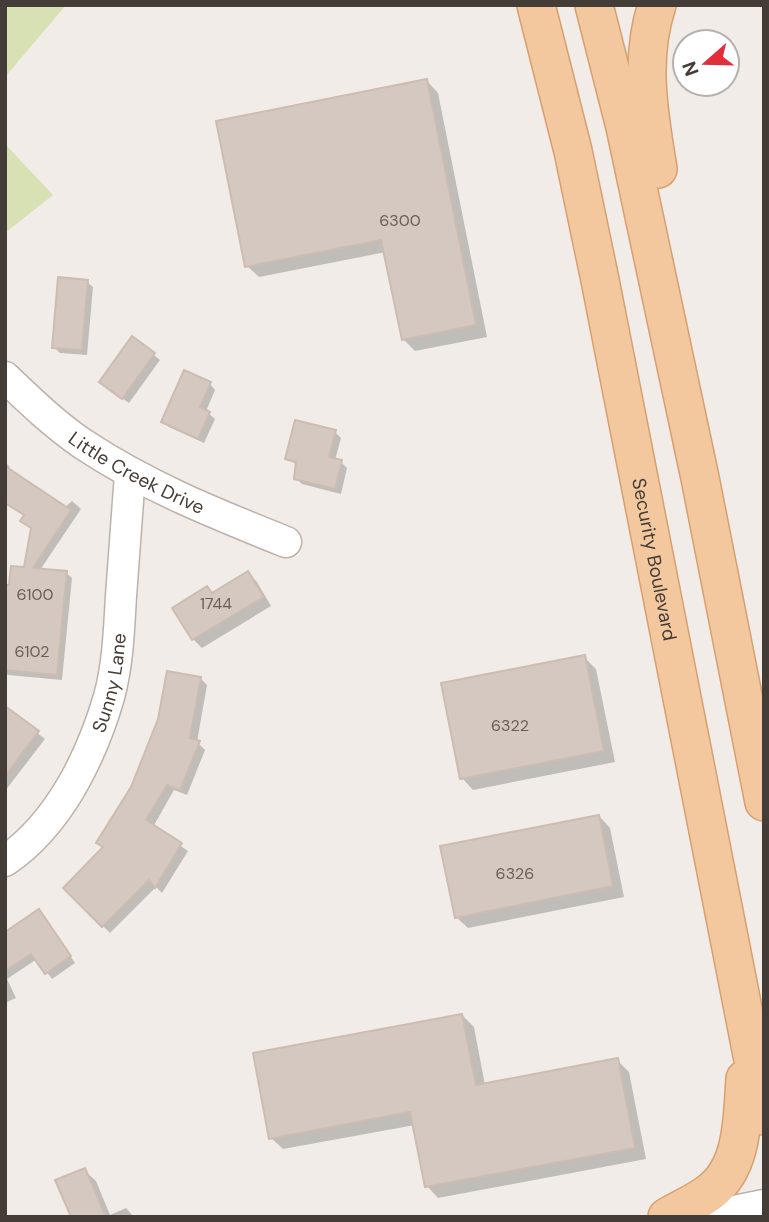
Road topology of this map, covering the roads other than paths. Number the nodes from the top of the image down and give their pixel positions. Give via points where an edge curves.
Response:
1 (536, 5) edge
2 (594, 5) edge
3 (657, 5) edge
4 (5, 377) edge
5 (130, 474) junction
6 (700, 478) junction
7 (286, 542) dead end
8 (764, 803) edge
9 (5, 861) edge
10 (749, 1036) junction
11 (764, 1116) edge
12 (764, 1205) edge
13 (667, 1217) edge
14 (704, 1217) edge

1 - 10 main road, Security Boulevard via 598,268
2 - 6 main road via 625,127
3 - 6 main road via 648,39 647,91 698,394
4 - 5 street, Little Creek Drive via 80,443
5 - 7 street, Little Creek Drive
5 - 9 street, Sunny Lane via 118,646 109,696 71,790 41,828
6 - 8 main road
10 - 11 main road, Security Boulevard
10 - 13 main road via 734,1160 711,1191
12 - 14 street

